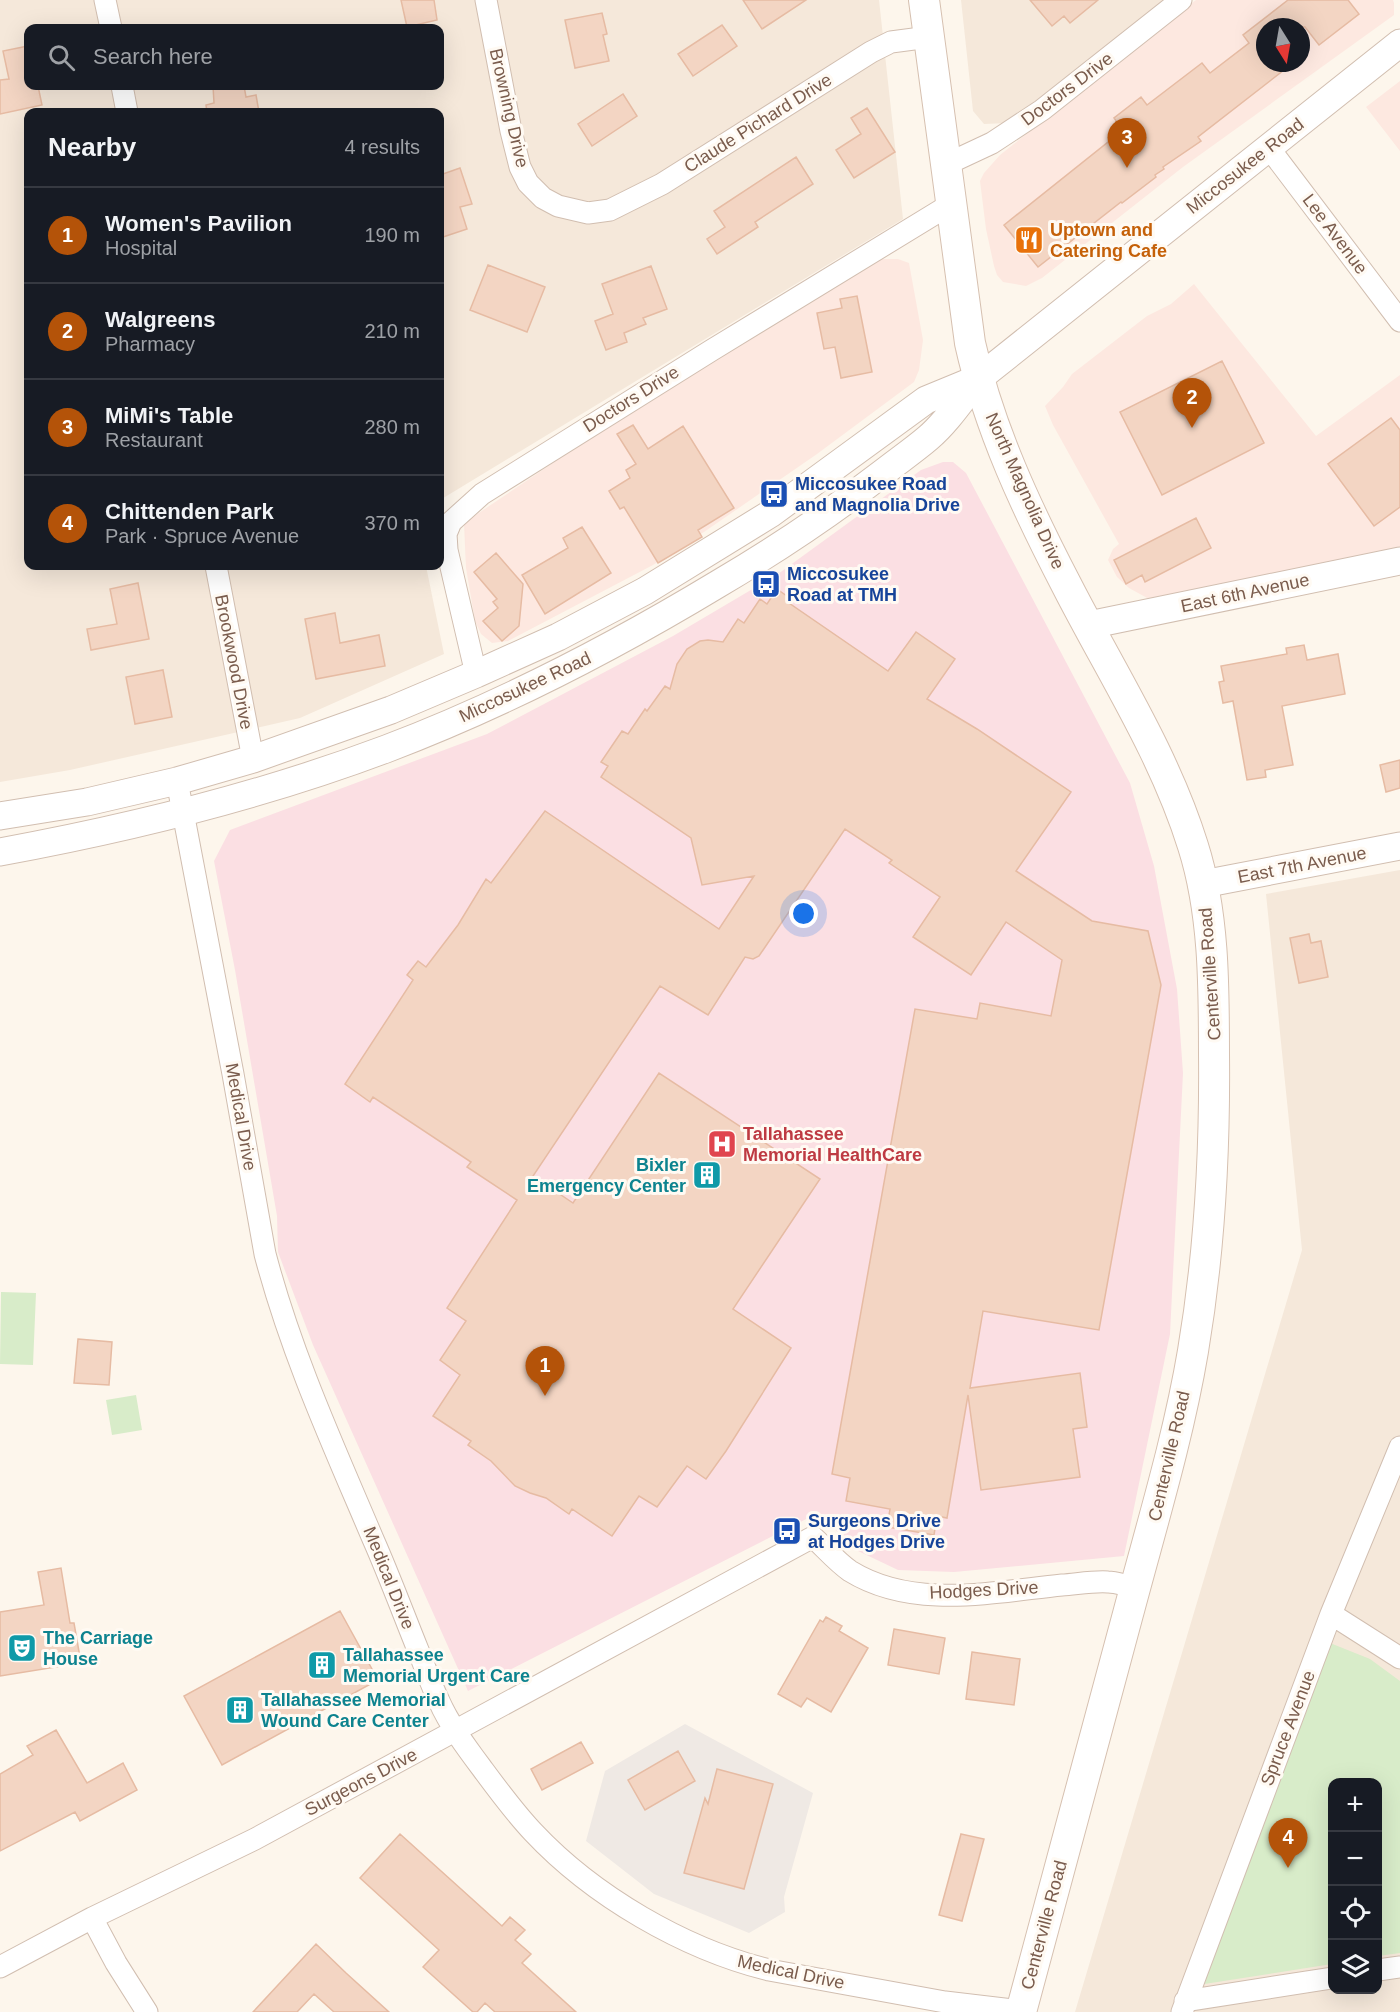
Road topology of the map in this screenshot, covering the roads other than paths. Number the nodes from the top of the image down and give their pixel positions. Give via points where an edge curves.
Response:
1 (105, 0) edge
2 (486, 0) edge
3 (924, 0) edge
4 (1181, 0) edge
5 (110, 24) edge
6 (928, 37) junction
7 (1400, 43) edge
8 (123, 90) edge
9 (126, 108) edge
10 (1269, 148) junction
11 (945, 165) junction
12 (951, 204) junction
13 (588, 213) joint
14 (1400, 321) edge
15 (978, 379) junction
16 (1400, 561) edge
17 (217, 570) edge
18 (1089, 625) junction
19 (476, 674) junction
20 (253, 759) junction
21 (345, 762) junction
22 (177, 781) junction
23 (184, 812) junction
24 (0, 816) edge
25 (1400, 846) edge
26 (0, 852) edge
27 (1203, 884) junction
28 (1400, 1447) edge
29 (813, 1537) joint
30 (1135, 1587) junction
31 (1331, 1614) junction
32 (1400, 1658) edge
33 (457, 1730) junction
34 (92, 1918) junction
35 (0, 1967) edge
36 (1400, 1967) edge
37 (1382, 1969) edge
38 (1328, 1979) edge
39 (1184, 2007) edge
40 (147, 2012) edge
41 (1021, 2012) edge

1 - 5 street
2 - 13 street, Browning Drive via 520,167 528,183 543,198
3 - 6 main road, North Magnolia Drive
4 - 11 street, Doctors Drive via 1042,110 992,143
6 - 11 main road, North Magnolia Drive
6 - 13 street, Claude Pichard Drive via 891,42 871,52 662,184 610,210
7 - 10 street, Miccosukee Road
8 - 9 street
10 - 14 street, Lee Avenue
10 - 15 street, Miccosukee Road
11 - 12 main road, North Magnolia Drive
12 - 15 main road, North Magnolia Drive
12 - 19 street, Doctors Drive via 568,438 482,494 451,522 446,534 447,550
15 - 18 main road, North Magnolia Drive via 1019,488
15 - 19 street, Miccosukee Road via 926,400 770,514 645,591
15 - 21 street, Miccosukee Road via 929,438 758,561 647,627 504,699
16 - 18 street, East 6th Avenue
17 - 20 street, Brookwood Drive
18 - 27 main road, North Magnolia Drive via 1166,771 1195,849
19 - 20 street, Miccosukee Road via 380,714
19 - 21 street via 473,689 461,703 365,742
20 - 22 street, Miccosukee Road
21 - 23 street, Miccosukee Road
22 - 23 street, Medical Drive
22 - 24 street, Miccosukee Road via 87,802
23 - 26 street, Miccosukee Road via 91,836
23 - 33 street, Medical Drive via 272,1282 325,1428 439,1702
25 - 27 street, East 7th Avenue
27 - 30 main road, Centerville Road via 1214,1002 1215,1068 1202,1281 1180,1415
28 - 31 street, Spruce Avenue
29 - 30 street, Hodges Drive via 849,1570 894,1589 924,1594 960,1595 1109,1582
29 - 33 street, Surgeons Drive
30 - 41 main road, Centerville Road
31 - 32 street
31 - 39 street, Spruce Avenue
33 - 34 street, Surgeons Drive via 255,1839
33 - 41 street, Medical Drive via 506,1802 534,1834 620,1904 698,1947 769,1971
34 - 35 street, Surgeons Drive
34 - 40 street
36 - 37 street
38 - 39 street

